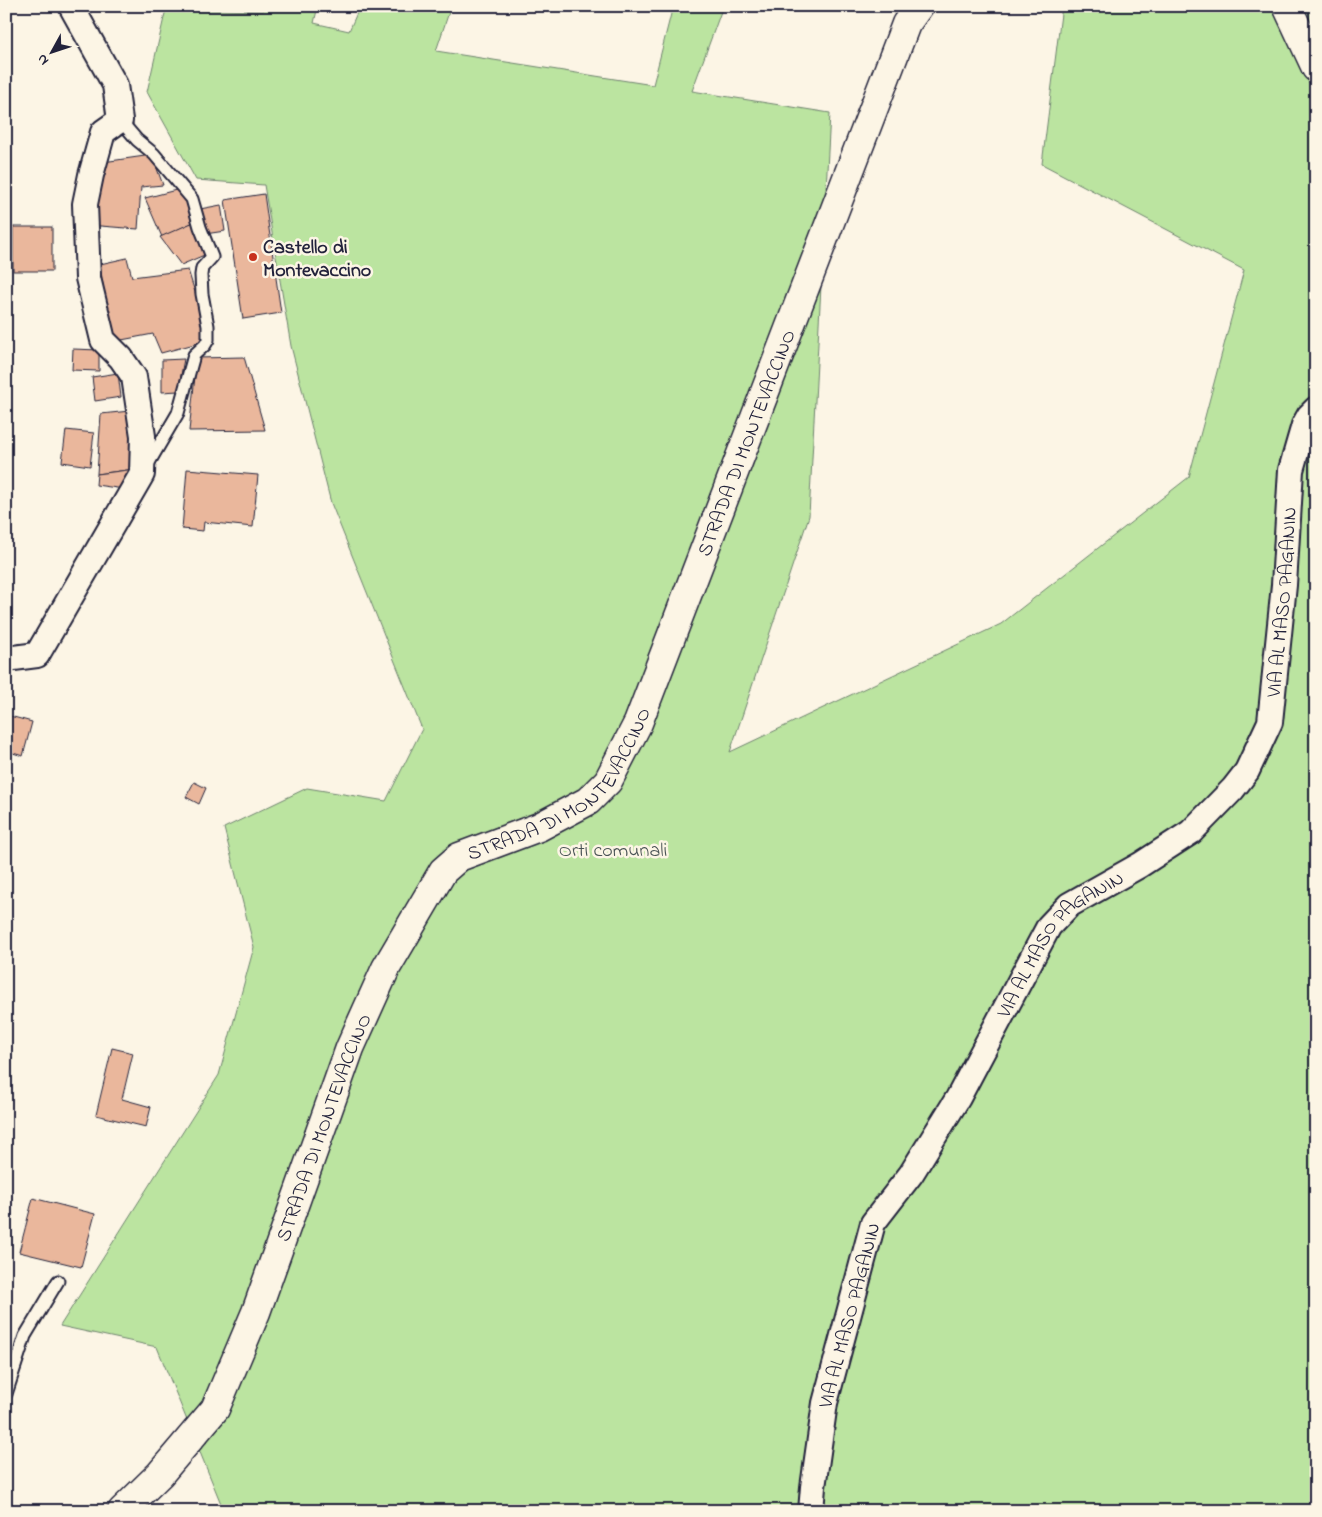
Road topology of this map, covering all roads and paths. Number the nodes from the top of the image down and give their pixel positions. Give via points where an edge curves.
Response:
1 (71, 6) edge
2 (919, 6) edge
3 (1287, 6) edge
4 (1316, 68) edge
5 (120, 120) junction
6 (1316, 409) edge
7 (142, 474) junction
8 (6, 660) edge
9 (58, 1281) dead end
10 (6, 1394) edge
11 (122, 1511) edge
12 (811, 1511) edge

1 - 5 street via 115,85
2 - 11 street, STRADA DI MONTEVACCINO via 906,24 638,723 608,781 588,801 539,827 459,857 443,871 386,968 350,1048 256,1312 215,1409 160,1474
3 - 4 street
5 - 7 street via 103,132 85,204 88,278 103,340 134,377 143,436
5 - 7 lane via 192,199 212,257 202,268 201,275 208,340 194,355 178,414
6 - 12 street, VIA AL MASO PAGANIN via 1304,425 1291,470 1276,673 1270,722 1265,735 1247,771 1191,832 1140,866 1069,905 1049,926 958,1098 910,1174 873,1223 825,1403
7 - 8 street via 37,656
9 - 10 lane via 25,1336

